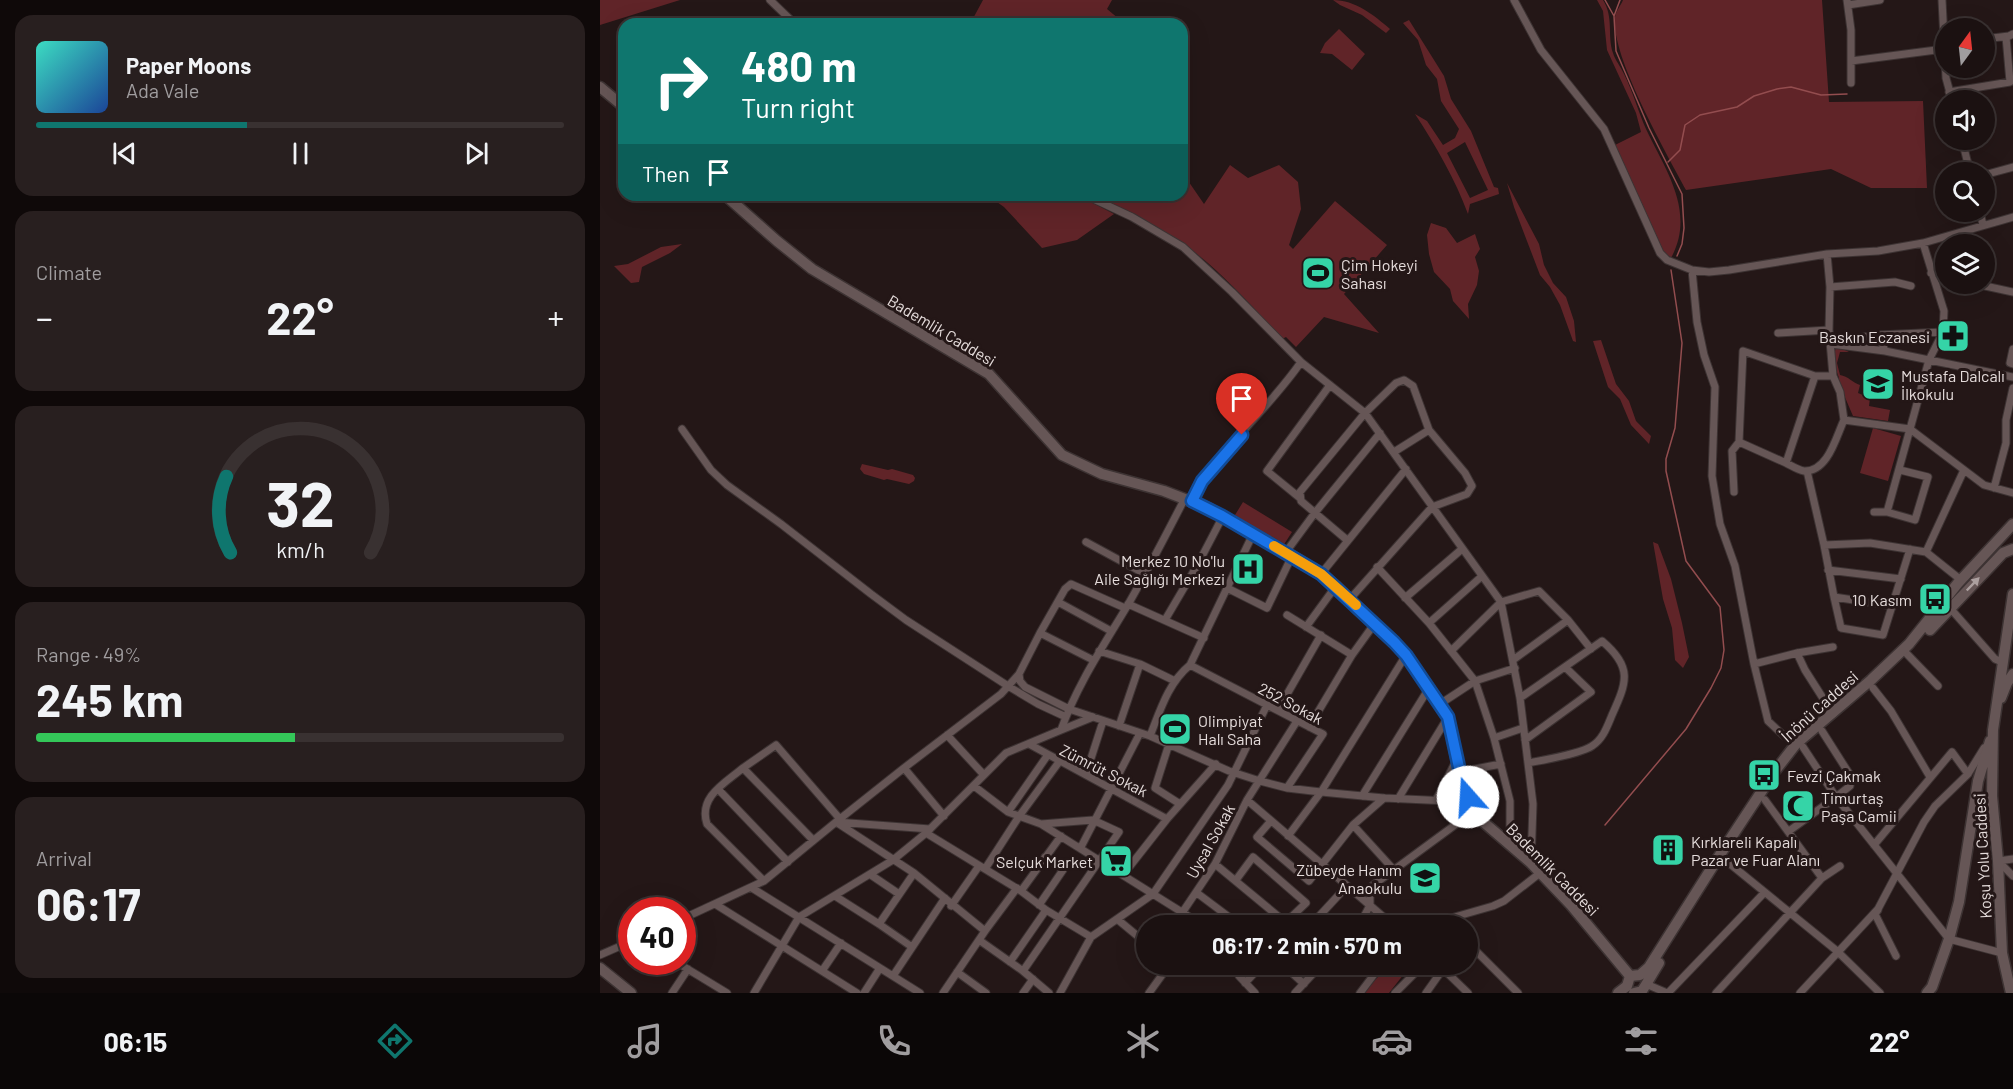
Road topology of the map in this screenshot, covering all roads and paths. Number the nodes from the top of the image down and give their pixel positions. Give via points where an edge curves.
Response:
1 (770, 0) edge
2 (1514, 0) edge
3 (1880, 0) edge
4 (1942, 0) edge
5 (1848, 3) edge
6 (789, 18) edge
7 (1943, 18) edge
8 (2009, 35) edge
9 (1935, 48) edge
10 (1851, 61) junction
11 (2012, 82) edge
12 (1851, 83) dead end
13 (600, 87) edge
14 (1962, 90) edge
15 (618, 102) edge
16 (2013, 167) edge
17 (1995, 172) edge
18 (732, 201) edge
19 (1098, 201) edge
20 (2013, 217) edge
21 (1982, 222) edge
22 (1983, 225) junction
23 (1923, 243) junction
24 (1827, 254) junction
25 (1692, 270) junction
26 (1931, 273) junction
27 (1935, 274) edge
28 (1911, 286) dead end
29 (1830, 287) junction
30 (1995, 288) edge
31 (2013, 292) edge
32 (1829, 330) junction
33 (1944, 332) junction
34 (1778, 333) dead end
35 (1880, 335) junction
36 (1831, 343) junction
37 (2013, 349) edge
38 (1886, 351) junction
39 (1929, 360) junction
40 (1302, 363) junction
41 (2013, 364) edge
42 (1815, 376) junction
43 (1833, 376) junction
44 (2013, 376) edge
45 (1330, 385) junction
46 (2013, 388) edge
47 (1365, 412) junction
48 (1844, 420) junction
49 (2010, 420) edge
50 (682, 429) dead end
51 (1910, 429) junction
52 (1429, 430) junction
53 (1380, 433) junction
54 (1739, 442) junction
55 (1394, 452) junction
56 (1786, 463) junction
57 (1406, 469) junction
58 (1900, 470) junction
59 (1964, 470) junction
60 (1807, 471) junction
61 (1994, 488) junction
62 (1734, 492) dead end
63 (2013, 493) edge
64 (1300, 498) junction
65 (1188, 499) junction
66 (1432, 507) junction
67 (1874, 512) dead end
68 (1887, 513) junction
69 (1314, 514) junction
70 (1222, 516) junction
71 (2013, 524) edge
72 (1253, 534) junction
73 (2007, 534) edge
74 (1347, 540) junction
75 (1086, 542) dead end
76 (1824, 545) junction
77 (1462, 549) junction
78 (1910, 549) junction
79 (2011, 550) edge
80 (1926, 552) junction
81 (1289, 554) junction
82 (1377, 567) junction
83 (1828, 570) junction
84 (1144, 574) junction
85 (1321, 574) junction
86 (1482, 576) junction
87 (1901, 579) junction
88 (1961, 580) junction
89 (1336, 586) junction
90 (1227, 588) junction
91 (2013, 594) edge
92 (1405, 597) junction
93 (1834, 597) junction
94 (1350, 599) junction
95 (1058, 602) junction
96 (1501, 602) junction
97 (1126, 606) junction
98 (1893, 606) junction
99 (1950, 608) junction
100 (1287, 615) dead end
101 (1568, 620) junction
102 (1165, 621) junction
103 (1375, 623) junction
104 (1429, 623) junction
105 (1306, 627) junction
106 (1111, 631) junction
107 (2011, 632) edge
108 (1040, 633) junction
109 (1321, 635) junction
110 (1204, 638) junction
111 (1833, 646) dead end
112 (1591, 649) junction
113 (1099, 651) junction
114 (1451, 651) junction
115 (2013, 651) edge
116 (1797, 653) junction
117 (1907, 654) junction
118 (1352, 655) junction
119 (1406, 655) junction
120 (1093, 660) junction
121 (2002, 661) junction
122 (1140, 664) junction
123 (1514, 664) junction
124 (1754, 664) junction
125 (1190, 665) junction
126 (1565, 667) junction
127 (2013, 673) edge
128 (1019, 674) junction
129 (1175, 681) junction
130 (1475, 681) junction
131 (1008, 686) junction
132 (1938, 686) dead end
133 (1873, 687) junction
134 (1429, 688) junction
135 (1520, 698) junction
136 (1440, 704) junction
137 (1267, 705) junction
138 (1069, 709) junction
139 (1278, 710) junction
140 (1833, 714) junction
141 (1995, 716) junction
142 (1066, 717) junction
143 (1093, 717) junction
144 (1448, 717) junction
145 (1103, 721) junction
146 (1297, 721) junction
147 (1119, 726) junction
148 (1309, 727) junction
149 (1523, 728) junction
150 (1061, 730) junction
151 (1822, 730) junction
152 (1993, 730) junction
153 (1140, 733) junction
154 (946, 735) junction
155 (1150, 736) junction
156 (1494, 738) junction
157 (1525, 740) junction
158 (1029, 744) junction
159 (1169, 744) junction
160 (1800, 745) junction
161 (1047, 756) junction
162 (1457, 759) junction
163 (1059, 762) junction
164 (1528, 763) junction
165 (1216, 764) junction
166 (1501, 764) junction
167 (743, 768) junction
168 (904, 768) junction
169 (1235, 772) junction
170 (1460, 772) junction
171 (1086, 774) junction
172 (1968, 774) junction
173 (984, 775) junction
174 (1930, 777) junction
175 (1260, 781) junction
176 (974, 786) junction
177 (1112, 788) junction
178 (1287, 788) junction
179 (718, 789) junction
180 (1321, 792) junction
181 (1362, 796) junction
182 (1836, 797) junction
183 (1384, 798) junction
184 (1398, 799) junction
185 (1247, 800) junction
186 (1436, 800) junction
187 (1765, 800) junction
188 (1180, 804) junction
189 (1472, 806) junction
190 (1008, 812) junction
191 (1020, 815) junction
192 (944, 816) junction
193 (1167, 819) junction
194 (838, 820) junction
195 (1094, 820) junction
196 (1270, 822) junction
197 (1041, 824) junction
198 (1353, 825) junction
199 (928, 831) junction
200 (1789, 831) junction
201 (1061, 836) junction
202 (1287, 836) junction
203 (813, 840) junction
204 (1510, 844) junction
205 (1874, 845) junction
206 (1081, 847) junction
207 (1045, 857) junction
208 (1100, 859) junction
209 (1724, 859) junction
210 (2013, 859) edge
211 (893, 860) junction
212 (1998, 861) junction
213 (788, 862) junction
214 (1531, 863) junction
215 (1215, 864) junction
216 (1322, 865) junction
217 (1840, 866) dead end
218 (982, 868) junction
219 (1394, 870) junction
220 (914, 873) junction
221 (1540, 873) junction
222 (1895, 874) junction
223 (871, 875) junction
224 (1123, 875) junction
225 (2013, 876) edge
226 (1822, 878) junction
227 (1236, 880) junction
228 (764, 881) junction
229 (1347, 886) junction
230 (752, 888) junction
231 (1019, 890) junction
232 (1197, 893) junction
233 (1764, 893) junction
234 (899, 894) junction
235 (1153, 894) junction
236 (835, 896) junction
237 (945, 898) junction
238 (714, 904) junction
239 (1039, 904) junction
240 (1370, 905) junction
241 (951, 906) junction
242 (1046, 909) junction
243 (1878, 909) junction
244 (696, 912) edge
245 (1182, 913) junction
246 (1789, 913) junction
247 (1185, 915) edge
248 (1226, 915) edge
249 (1277, 915) edge
250 (1296, 915) edge
251 (1320, 915) edge
252 (1365, 915) edge
253 (1381, 915) edge
254 (1469, 915) edge
255 (799, 917) junction
256 (1058, 917) junction
257 (1117, 919) junction
258 (879, 924) junction
259 (985, 931) junction
260 (1136, 935) edge
261 (1091, 937) junction
262 (1949, 939) junction
263 (979, 940) junction
264 (841, 943) junction
265 (782, 946) junction
266 (912, 946) junction
267 (618, 947) edge
268 (1837, 951) junction
269 (1478, 953) edge
270 (2002, 954) junction
271 (600, 955) edge
272 (1896, 956) dead end
273 (1010, 962) junction
274 (600, 968) edge
275 (880, 968) junction
276 (822, 971) junction
277 (1023, 971) junction
278 (957, 972) junction
279 (696, 974) edge
280 (684, 975) edge
281 (1162, 975) edge
282 (1252, 975) edge
283 (1294, 975) edge
284 (1312, 975) edge
285 (1374, 975) edge
286 (1413, 975) edge
287 (1436, 975) edge
288 (1449, 975) edge
289 (893, 976) junction
290 (1239, 976) dead end
291 (1033, 979) junction
292 (1245, 983) junction
293 (1304, 984) junction
294 (1636, 987) edge
295 (2012, 989) edge
296 (1930, 991) edge
297 (631, 993) edge
298 (672, 993) edge
299 (727, 993) edge
300 (754, 993) edge
301 (857, 993) edge
302 (864, 993) edge
303 (920, 993) edge
304 (944, 993) edge
305 (986, 993) edge
306 (1023, 993) edge
307 (1048, 993) edge
308 (1060, 993) edge
309 (1149, 993) edge
310 (1254, 993) edge
311 (1295, 993) edge
312 (1360, 993) edge
313 (1395, 993) edge
314 (1426, 993) edge
315 (1468, 993) edge
316 (1518, 993) edge
317 (1618, 993) edge
318 (1668, 993) edge
319 (1716, 993) edge
320 (1800, 993) edge
321 (1880, 993) edge

1 - 6 street
2 - 25 street via 1541,50 1604,129 1660,253
3 - 5 street
4 - 7 street
5 - 10 street
8 - 11 street
9 - 10 street
10 - 12 street
11 - 14 street
13 - 15 street
16 - 17 street
18 - 65 street, Bademlik Caddesi via 812,269 989,374 1062,455 1102,474
19 - 40 street via 1183,247
20 - 22 street
21 - 22 street
22 - 23 street
23 - 24 street
23 - 26 street
24 - 25 street via 1729,270
24 - 29 street
25 - 124 street via 1697,322 1715,387 1712,476
26 - 27 street
26 - 33 street via 1944,311
28 - 29 street via 1895,282
29 - 32 street
30 - 31 street
32 - 34 street
32 - 36 street
33 - 35 street
33 - 39 street
35 - 36 street
35 - 38 street
36 - 38 street
36 - 43 street
37 - 41 street
38 - 39 street
39 - 44 street
39 - 51 street
40 - 45 street
40 - 65 street
42 - 43 street
42 - 54 street via 1743,351
42 - 56 street
43 - 48 street
45 - 47 street
45 - 64 street via 1267,471
46 - 49 street
47 - 52 street via 1404,380 1413,387
47 - 53 street
47 - 64 street via 1301,489
48 - 51 street
48 - 60 street via 1825,460
49 - 61 street
50 - 131 street via 711,470 727,485 897,614
51 - 58 street
51 - 59 street
52 - 55 street
52 - 66 street via 1472,486 1467,494
53 - 55 street
53 - 69 street
54 - 56 street
54 - 62 street via 1732,451
55 - 57 street
56 - 60 street
57 - 66 street
57 - 74 street
58 - 68 street
58 - 68 street via 1928,477 1915,520
59 - 61 street
59 - 80 street
60 - 76 street
61 - 63 street
64 - 69 street
65 - 70 street, Bademlik Caddesi
65 - 84 street
66 - 77 street
66 - 82 street
67 - 68 street
69 - 74 street
69 - 81 street
70 - 72 street, Bademlik Caddesi
70 - 102 street
71 - 73 street, İnönü Caddesi
72 - 81 street, Bademlik Caddesi
72 - 90 street
73 - 79 street via 2002,545
73 - 88 street, İnönü Caddesi
74 - 85 street
75 - 84 street
76 - 78 street via 1870,543
76 - 83 street
77 - 86 street
77 - 92 street
78 - 80 street
78 - 87 street
99 -> 79 street, İnönü Caddesi via 2003,553
80 - 88 street
81 - 85 street, Bademlik Caddesi
81 - 90 street via 1267,608
82 - 92 street
82 - 94 street
83 - 87 street
83 - 93 street
84 - 97 street
85 - 89 street, Bademlik Caddesi
86 - 96 street
86 - 104 street
87 - 98 street
88 - 140 street, İnönü Caddesi via 1909,644
89 - 94 street, Bademlik Caddesi
89 - 105 street
90 - 110 street
91 - 107 street, Koşu Yolu Caddesi
92 - 104 street
93 - 98 street
93 - 98 street via 1841,628 1883,635
94 - 103 street, Bademlik Caddesi
95 - 97 street via 1071,584
95 - 106 street
95 - 108 street
96 - 101 street via 1539,591
96 - 114 street
96 - 123 street
97 - 102 street
97 - 106 street
99 - 117 street, İnönü Caddesi
99 - 121 street via 1995,659
100 - 105 street
101 - 112 street
101 - 123 street
102 - 110 street
103 - 118 street
103 - 119 street, Bademlik Caddesi
104 - 114 street
105 - 109 street
106 - 113 street
107 - 121 street, Koşu Yolu Caddesi
108 - 120 street
108 - 128 street
109 - 118 street
109 - 139 street
110 - 125 street
111 - 116 street
112 - 126 street
112 - 164 street via 1602,641 1615,652 1624,671 1625,687 1602,737 1590,748
113 - 120 street
113 - 122 street
114 - 130 street
115 - 121 street
116 - 124 street
116 - 140 street
117 - 132 street
117 - 133 street, İnönü Caddesi
118 - 148 street
119 - 134 street, Bademlik Caddesi
119 - 180 street
120 - 138 street
121 - 127 street
121 - 141 street, Koşu Yolu Caddesi
122 - 129 street
122 - 147 street
123 - 130 street
123 - 135 street
124 - 160 street via 1768,721
125 - 129 street
125 - 137 street, 252 Sokak
126 - 135 street
126 - 157 street via 1591,692
127 - 141 street, Koşu Yolu Caddesi
128 - 131 street
128 - 138 street via 1025,687
129 - 155 street
130 - 136 street
130 - 156 street
131 - 142 street
131 - 154 street
133 - 151 street, İnönü Caddesi
133 - 174 street
134 - 136 street, Bademlik Caddesi
134 - 181 street
135 - 149 street
136 - 144 street, Bademlik Caddesi
137 - 139 street, 252 Sokak
137 - 169 street
138 - 142 street
138 - 143 street
139 - 146 street, 252 Sokak
140 - 160 street, İnönü Caddesi
141 - 152 street, Koşu Yolu Caddesi
142 - 150 street
143 - 145 street
143 - 150 street
144 - 162 street, Bademlik Caddesi
144 - 184 street
145 - 147 street
145 - 171 street
146 - 148 street, 252 Sokak
146 - 175 street, Uysal Sokak
147 - 153 street
148 - 178 street, 252 Sokak via 1323,734
149 - 156 street
149 - 157 street
150 - 158 street
151 - 160 street, İnönü Caddesi
151 - 182 street via 1850,775 1850,786
152 - 172 street
152 - 212 street, Koşu Yolu Caddesi via 1992,796
152 - 262 street via 1978,781
153 - 155 street
153 - 177 street
154 - 168 street
154 - 173 street
155 - 159 street
156 - 166 street
157 - 164 street
158 - 161 street, Zümrüt Sokak
158 - 173 street via 1006,753
159 - 165 street
159 - 188 street via 1155,788
160 - 182 street
160 - 187 street, İnönü Caddesi
160 - 294 street, İnönü Caddesi via 1775,771
161 - 163 street, Zümrüt Sokak
161 - 190 street
162 - 170 street, Bademlik Caddesi
162 - 186 street
163 - 171 street, Zümrüt Sokak
163 - 191 street
164 - 214 street via 1533,804
165 - 169 street
165 - 188 street
166 - 170 street
166 - 204 street via 1510,801
167 - 179 street
167 - 194 street via 776,745
167 - 203 street
168 - 192 street
168 - 194 street
169 - 175 street
169 - 235 street
170 - 189 street, Bademlik Caddesi
171 - 177 street, Zümrüt Sokak
172 - 174 street via 1952,752
172 - 222 street via 1935,806
173 - 176 street
174 - 205 street
175 - 178 street
175 - 185 street, Uysal Sokak
176 - 190 street
176 - 192 street
177 - 193 street, Zümrüt Sokak
177 - 195 street
178 - 180 street
179 - 213 street
179 - 228 street via 706,801 703,813 707,824
180 - 181 street
180 - 202 street
181 - 183 street
182 - 200 street
182 - 205 street
183 - 184 street
183 - 198 street
184 - 186 street
185 - 196 street
185 - 215 street, Uysal Sokak
186 - 189 street
187 - 200 street
187 - 209 street, İnönü Caddesi
188 - 193 street
189 - 204 street, Bademlik Caddesi via 1481,820
189 - 219 street
190 - 191 street
191 - 197 street
191 - 218 street
192 - 199 street
193 - 224 street
194 - 199 street
194 - 203 street
194 - 211 street
195 - 197 street
195 - 206 street
195 - 208 street via 1119,832
196 - 202 street
196 - 216 street via 1257,837 1309,881
197 - 201 street
198 - 216 street
198 - 219 street
199 - 211 street
199 - 218 street
200 - 226 street
201 - 206 street
201 - 207 street
202 - 216 street
203 - 213 street
204 - 214 street, Bademlik Caddesi
205 - 222 street
206 - 208 street
207 - 231 street
207 - 239 street via 1063,870
208 - 224 street
208 - 256 street
209 - 233 street
209 - 294 street, İnönü Caddesi
210 - 212 street
211 - 220 street
211 - 223 street
212 - 225 street
212 - 270 street, Koşu Yolu Caddesi
213 - 228 street
214 - 221 street, Bademlik Caddesi
215 - 227 street
215 - 232 street, Uysal Sokak
216 - 229 street
217 - 226 street
218 - 231 street
218 - 241 street
219 - 240 street via 1372,886
220 - 234 street
220 - 237 street
221 - 254 street via 1509,897
221 - 294 street, Bademlik Caddesi via 1571,905
222 - 243 street
222 - 262 street
223 - 234 street
223 - 236 street
224 - 235 street
226 - 246 street
227 - 249 street
227 - 250 street via 1253,856 1306,903
228 - 230 street
229 - 240 street
229 - 251 street
230 - 238 street
230 - 255 street
231 - 239 street
231 - 259 street
232 - 245 street, Uysal Sokak
232 - 248 street
233 - 246 street
233 - 318 street
234 - 258 street
235 - 245 street
235 - 257 street
236 - 255 street
236 - 258 street
237 - 241 street
237 - 266 street
238 - 244 street
238 - 265 street
239 - 242 street
240 - 252 street
240 - 253 street
241 - 259 street
242 - 256 street
242 - 273 street
243 - 268 street
243 - 272 street via 1875,914
245 - 247 street
246 - 268 street
246 - 319 street
255 - 264 street
255 - 265 street
256 - 261 street
256 - 277 street
257 - 260 street
257 - 261 street
258 - 266 street
259 - 263 street
261 - 308 street
262 - 270 street
262 - 296 street
263 - 273 street
263 - 278 street
264 - 275 street
264 - 276 street
265 - 276 street
265 - 300 street
266 - 289 street
267 - 271 street
268 - 320 street
268 - 321 street
269 - 316 street
270 - 295 street, Koşu Yolu Caddesi
273 - 277 street
274 - 297 street
275 - 289 street
275 - 302 street
276 - 301 street
277 - 291 street
278 - 304 street
278 - 305 street
279 - 299 street
280 - 298 street
281 - 309 street
282 - 292 street
283 - 293 street
284 - 293 street
285 - 312 street
286 - 313 street
287 - 314 street
288 - 315 street
289 - 303 street
290 - 292 street
291 - 306 street
291 - 307 street
292 - 310 street
293 - 311 street
294 - 317 street
294 - 318 street

